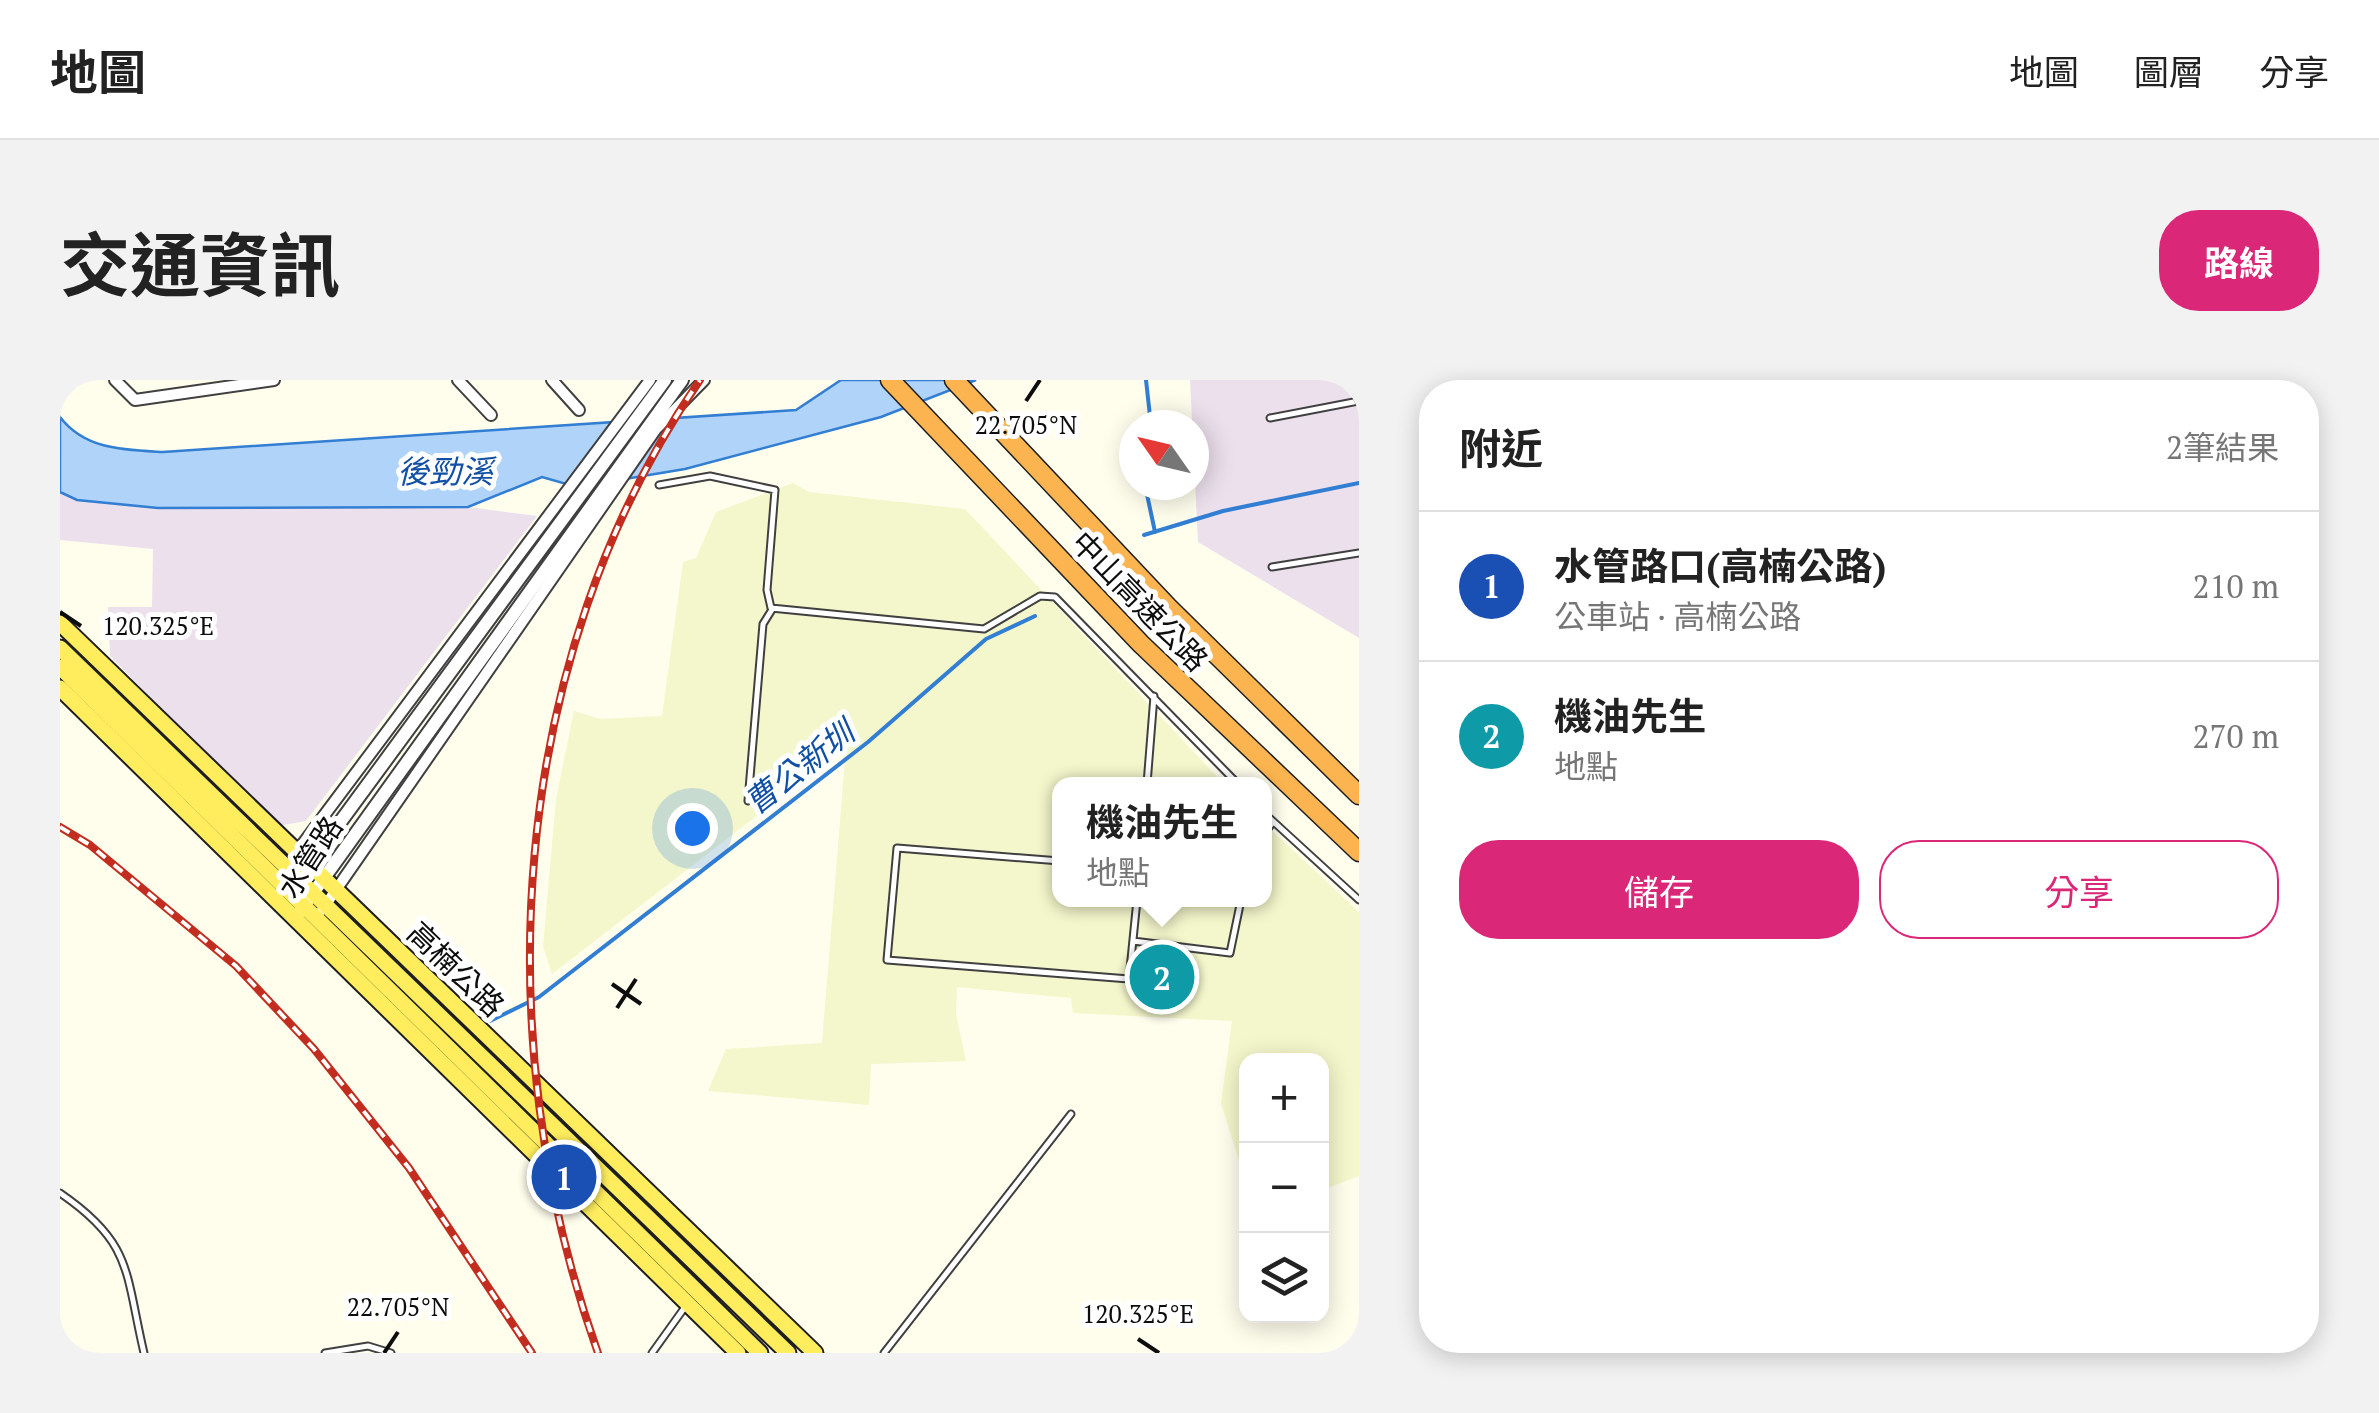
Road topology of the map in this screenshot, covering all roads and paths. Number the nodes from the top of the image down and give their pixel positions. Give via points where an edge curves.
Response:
1 (115, 380) edge
2 (274, 380) edge
3 (458, 380) edge
4 (552, 380) edge
5 (650, 380) edge
6 (704, 380) edge
7 (890, 380) edge
8 (670, 382) edge
9 (958, 385) edge
10 (1359, 401) edge
11 (579, 410) dead end
12 (491, 414) dead end
13 (1270, 418) dead end
14 (641, 422) junction
15 (659, 485) dead end
16 (1359, 553) edge
17 (1272, 568) dead end
18 (773, 608) junction
19 (60, 623) edge
20 (60, 648) edge
21 (60, 667) edge
22 (60, 688) edge
23 (1154, 696) junction
24 (1148, 777) edge
25 (1231, 777) edge
26 (1359, 795) edge
27 (748, 800) dead end
28 (1273, 822) edge
29 (1359, 852) edge
30 (1052, 861) edge
31 (292, 875) junction
32 (317, 900) junction
33 (1359, 900) edge
34 (1137, 907) edge
35 (1240, 907) edge
36 (1133, 941) junction
37 (1072, 1114) dead end
38 (60, 1193) edge
39 (725, 1265) junction
40 (711, 1280) junction
41 (693, 1298) junction
42 (144, 1353) edge
43 (325, 1353) edge
44 (391, 1353) edge
45 (652, 1353) edge
46 (738, 1353) edge
47 (760, 1353) edge
48 (788, 1353) edge
49 (815, 1353) edge
50 (884, 1353) edge

1 - 2 street via 135,400
3 - 12 street
4 - 11 street
5 - 14 street
6 - 14 street
7 - 29 highway, 中山高速公路 via 1141,644
8 - 14 street
9 - 26 highway, 中山高速公路 via 1168,607
10 - 13 lane
14 - 31 street, 水管路 via 569,500
14 - 32 street, 水管路 via 592,514
15 - 18 lane via 710,476 775,490 767,590
16 - 17 lane
18 - 23 lane via 984,629 1040,596 1055,597
18 - 27 lane via 763,624
19 - 31 main road, 高楠公路
20 - 31 main road, 高楠公路
21 - 31 main road, 高楠公路
22 - 31 main road, 高楠公路
23 - 24 lane
23 - 25 lane
28 - 33 lane
30 - 36 lane via 897,848 887,960 1129,979
31 - 32 main road, 高楠公路
31 - 32 main road, 高楠公路
32 - 39 main road, 高楠公路
32 - 40 main road, 高楠公路
32 - 41 main road, 高楠公路
34 - 36 lane
35 - 36 lane via 1230,953
37 - 50 lane
38 - 42 lane via 93,1216 118,1246
39 - 40 lane
39 - 49 main road, 高楠公路
40 - 41 lane
40 - 48 main road, 高楠公路
41 - 45 lane
41 - 46 main road, 高楠公路
41 - 47 main road, 高楠公路
43 - 44 lane via 368,1346

